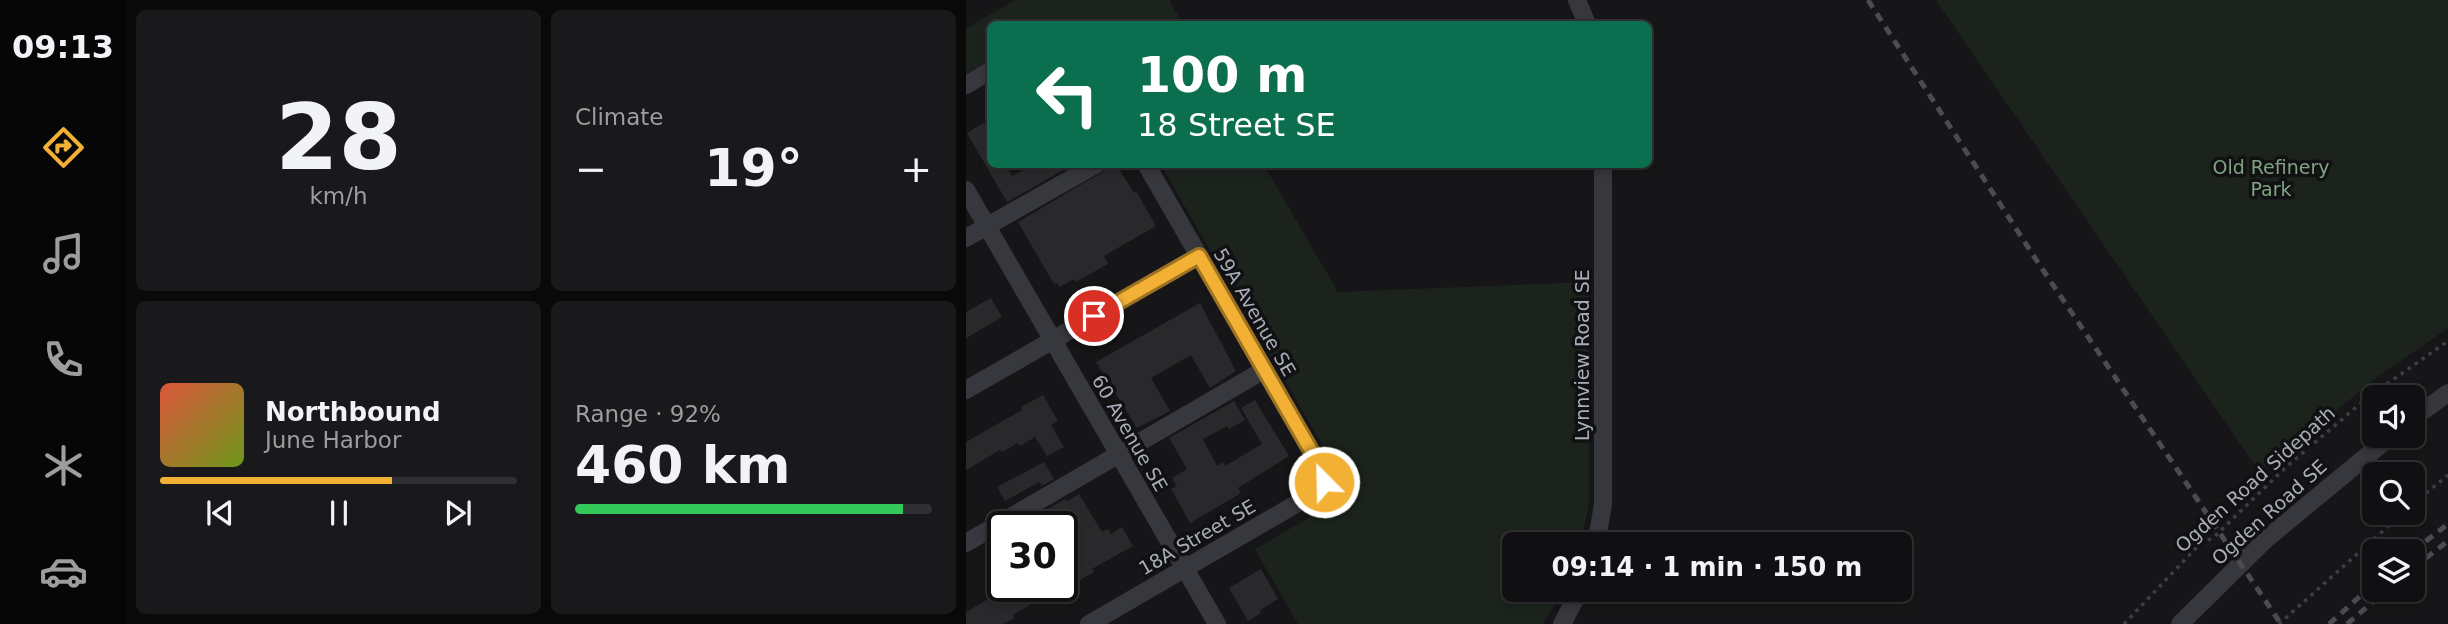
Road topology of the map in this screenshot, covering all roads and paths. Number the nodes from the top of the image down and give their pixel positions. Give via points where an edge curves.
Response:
1 (1577, 0) edge
2 (1586, 21) edge
3 (987, 73) edge
4 (966, 85) edge
5 (1090, 168) edge
6 (1148, 168) edge
7 (1603, 168) edge
8 (966, 190) edge
9 (987, 226) junction
10 (966, 238) edge
11 (1199, 256) junction
12 (1053, 340) junction
13 (2448, 341) edge
14 (1264, 370) junction
15 (966, 390) edge
16 (2447, 394) edge
17 (2425, 410) edge
18 (2376, 448) edge
19 (1118, 455) junction
20 (2448, 475) edge
21 (1324, 482) joint
22 (2425, 494) edge
23 (2390, 525) edge
24 (1598, 532) edge
25 (966, 542) edge
26 (1185, 568) junction
27 (1574, 602) edge
28 (1088, 624) edge
29 (1217, 624) edge
30 (1562, 624) edge
31 (2124, 624) edge
32 (2180, 624) edge
33 (2279, 624) edge

1 - 2 street
3 - 4 street
5 - 9 street
6 - 11 street, 59A Avenue SE
7 - 24 street, Lynnview Road SE via 1603,505
8 - 9 street, 60 Avenue SE
9 - 10 street
9 - 12 street, 60 Avenue SE
11 - 12 street
11 - 14 street, 59A Avenue SE
12 - 15 street
12 - 19 street, 60 Avenue SE
13 - 31 path, Ogden Road Sidepath via 2367,398 2285,468 2215,536 2198,546
14 - 19 street
14 - 21 street, 59A Avenue SE via 1321,468
16 - 17 street
18 - 32 street, Ogden Road SE via 2265,540
19 - 25 street
19 - 26 street, 60 Avenue SE
20 - 22 path
21 - 26 street, 18A Street SE via 1315,493
23 - 33 path
26 - 28 street, 18A Street SE
26 - 29 street, 60 Avenue SE
27 - 30 street

